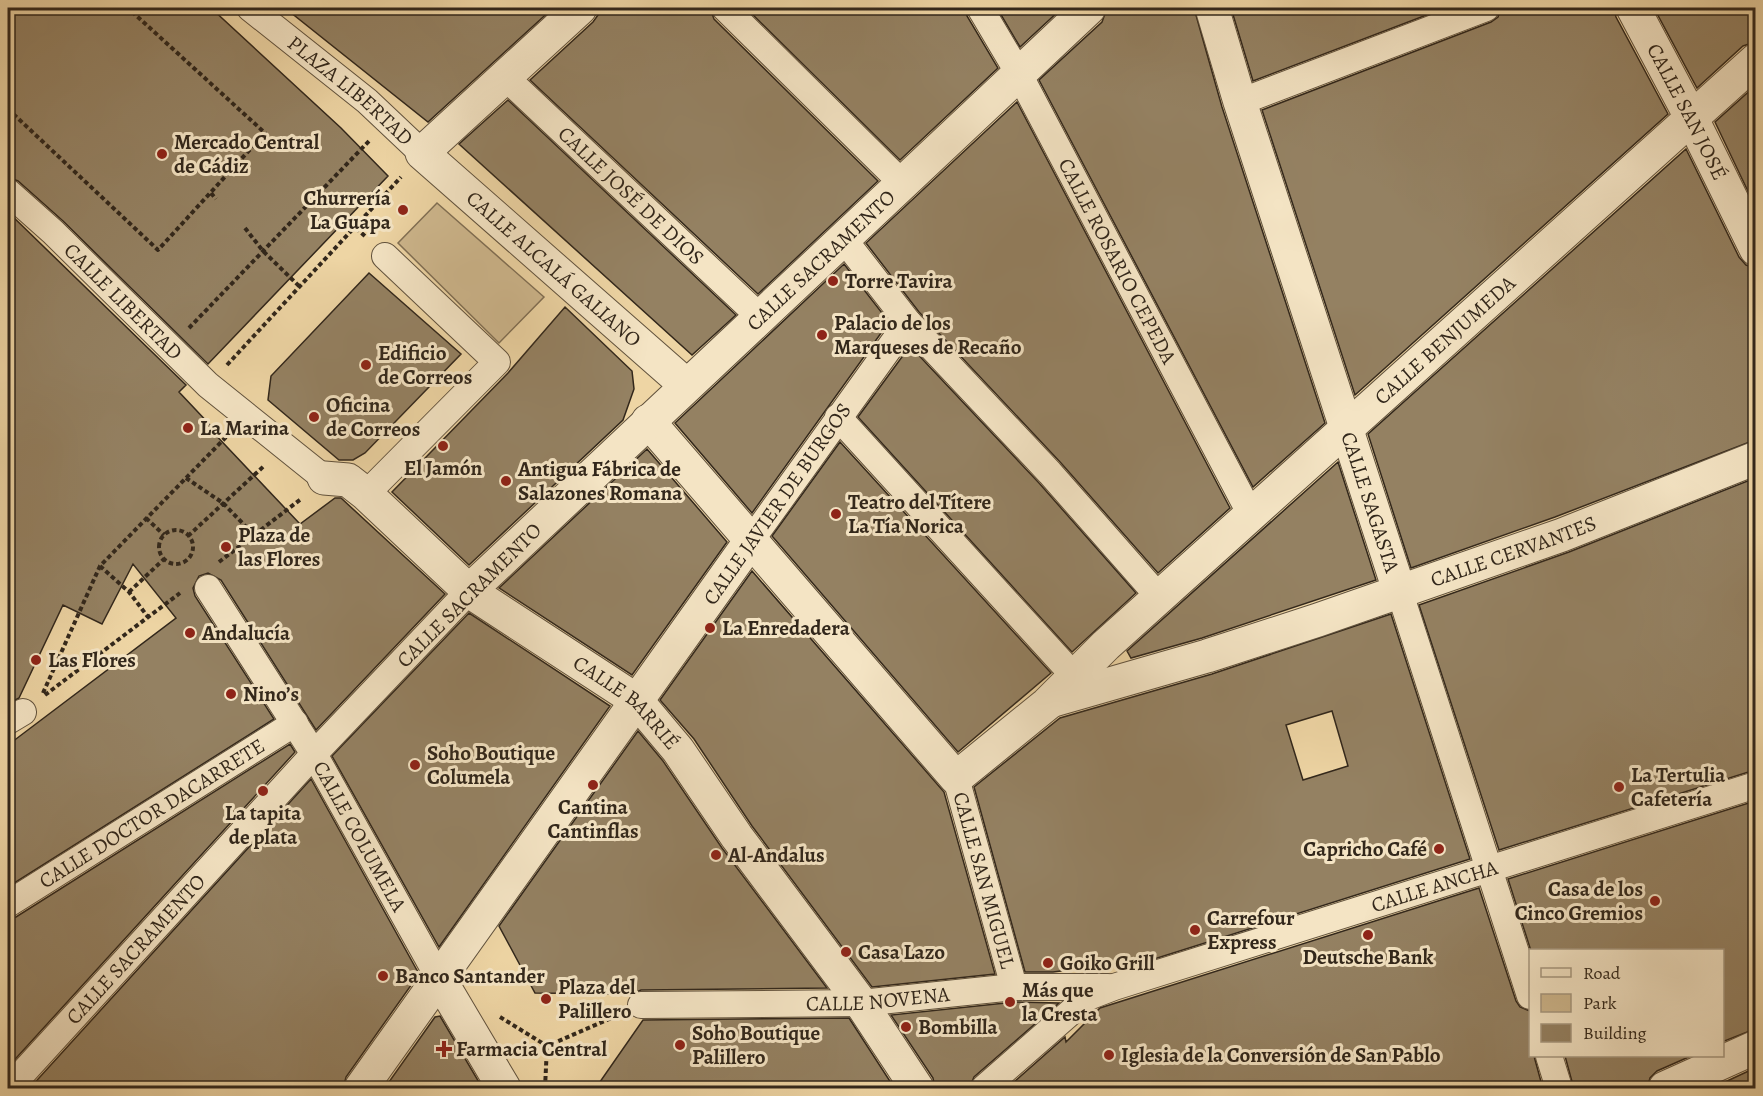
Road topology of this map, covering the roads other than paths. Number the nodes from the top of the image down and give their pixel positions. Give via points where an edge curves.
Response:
1 (250, 8) edge
2 (580, 8) edge
3 (725, 8) edge
4 (980, 8) edge
5 (1089, 8) edge
6 (1212, 8) edge
7 (1486, 8) edge
8 (1632, 8) edge
9 (1755, 60) edge
10 (1019, 74) junction
11 (503, 75) junction
12 (1240, 102) junction
13 (1692, 119) junction
14 (422, 153) junction
15 (901, 182) junction
16 (8, 192) edge
17 (842, 237) junction
18 (1755, 249) edge
19 (385, 256) dead end
20 (759, 316) junction
21 (908, 321) junction
22 (686, 385) junction
23 (838, 417) junction
24 (648, 421) junction
25 (1347, 428) junction
26 (1755, 458) edge
27 (324, 478) joint
28 (366, 494) junction
29 (1251, 515) junction
30 (752, 539) junction
31 (208, 588) dead end
32 (1399, 590) junction
33 (468, 591) junction
34 (1160, 597) junction
35 (1106, 645) junction
36 (1075, 677) junction
37 (1130, 678) junction
38 (636, 700) junction
39 (1047, 704) junction
40 (295, 723) junction
41 (314, 754) junction
42 (956, 778) junction
43 (1755, 785) edge
44 (1491, 868) junction
45 (8, 904) edge
46 (440, 980) junction
47 (1014, 987) junction
48 (1114, 987) junction
49 (1529, 993) edge
50 (861, 1003) junction
51 (641, 1005) road end
52 (1755, 1047) edge
53 (1549, 1057) edge
54 (9, 1089) edge
55 (361, 1089) edge
56 (504, 1089) edge
57 (917, 1089) edge
58 (984, 1089) edge
59 (1559, 1089) edge
60 (1665, 1089) edge

1 - 14 street, PLAZA LIBERTAD
2 - 11 street
3 - 15 street
4 - 10 street, CALLE ROSARIO CEPEDA
5 - 10 street, CALLE SACRAMENTO
6 - 12 street, CALLE SAGASTA
7 - 12 street
8 - 13 street, CALLE SAN JOSÉ
9 - 13 street, CALLE BENJUMEDA
10 - 15 street, CALLE SACRAMENTO
10 - 29 street, CALLE ROSARIO CEPEDA
11 - 14 street
11 - 20 street, CALLE JOSÉ DE DIOS
12 - 25 street, CALLE SAGASTA
13 - 18 street, CALLE SAN JOSÉ
13 - 25 street, CALLE BENJUMEDA
14 - 22 street, CALLE ALCALÁ GALIANO
15 - 17 street, CALLE SACRAMENTO
16 - 27 street, CALLE LIBERTAD via 208,386
17 - 20 street, CALLE SACRAMENTO
17 - 21 street
19 - 28 street via 497,362
20 - 22 street, CALLE SACRAMENTO
21 - 23 street, CALLE JAVIER DE BURGOS
21 - 34 street via 1050,472
22 - 24 street, CALLE SACRAMENTO
23 - 30 street, CALLE JAVIER DE BURGOS
23 - 36 street
24 - 30 street, CALLE SAN MIGUEL
24 - 33 street, CALLE SACRAMENTO
25 - 29 street, CALLE BENJUMEDA
25 - 32 street, CALLE SAGASTA
26 - 32 street, CALLE CERVANTES via 1562,535
27 - 28 street, CALLE BARRIÉ via 348,480
28 - 33 street, CALLE BARRIÉ
29 - 34 street, CALLE BENJUMEDA
30 - 38 street, CALLE JAVIER DE BURGOS
30 - 42 street, CALLE SAN MIGUEL
31 - 40 street, CALLE COLUMELA
32 - 37 street, CALLE CERVANTES via 1318,620
32 - 44 street, CALLE SAGASTA
33 - 38 street, CALLE BARRIÉ
33 - 41 street, CALLE SACRAMENTO
34 - 35 street, CALLE BENJUMEDA
35 - 36 street, CALLE BENJUMEDA
35 - 37 street
36 - 39 street, CALLE BENJUMEDA
37 - 39 street, CALLE CERVANTES
38 - 46 street, CALLE JAVIER DE BURGOS
38 - 50 street, CALLE BARRIÉ via 678,750 737,837
39 - 42 street
40 - 41 street, CALLE COLUMELA
40 - 45 street, CALLE DOCTOR DACARRETE
41 - 46 street, CALLE COLUMELA
41 - 54 street, CALLE SACRAMENTO
42 - 47 street, CALLE SAN MIGUEL
43 - 44 street, CALLE ANCHA
44 - 48 street, CALLE ANCHA
44 - 49 street, CALLE SAGASTA
46 - 55 street, CALLE JAVIER DE BURGOS
46 - 56 street, CALLE COLUMELA
47 - 48 street, CALLE NOVENA
47 - 50 street, CALLE NOVENA
48 - 58 street via 1088,998
50 - 51 street, CALLE NOVENA
50 - 57 street, CALLE BARRIÉ
52 - 60 street
53 - 59 street

